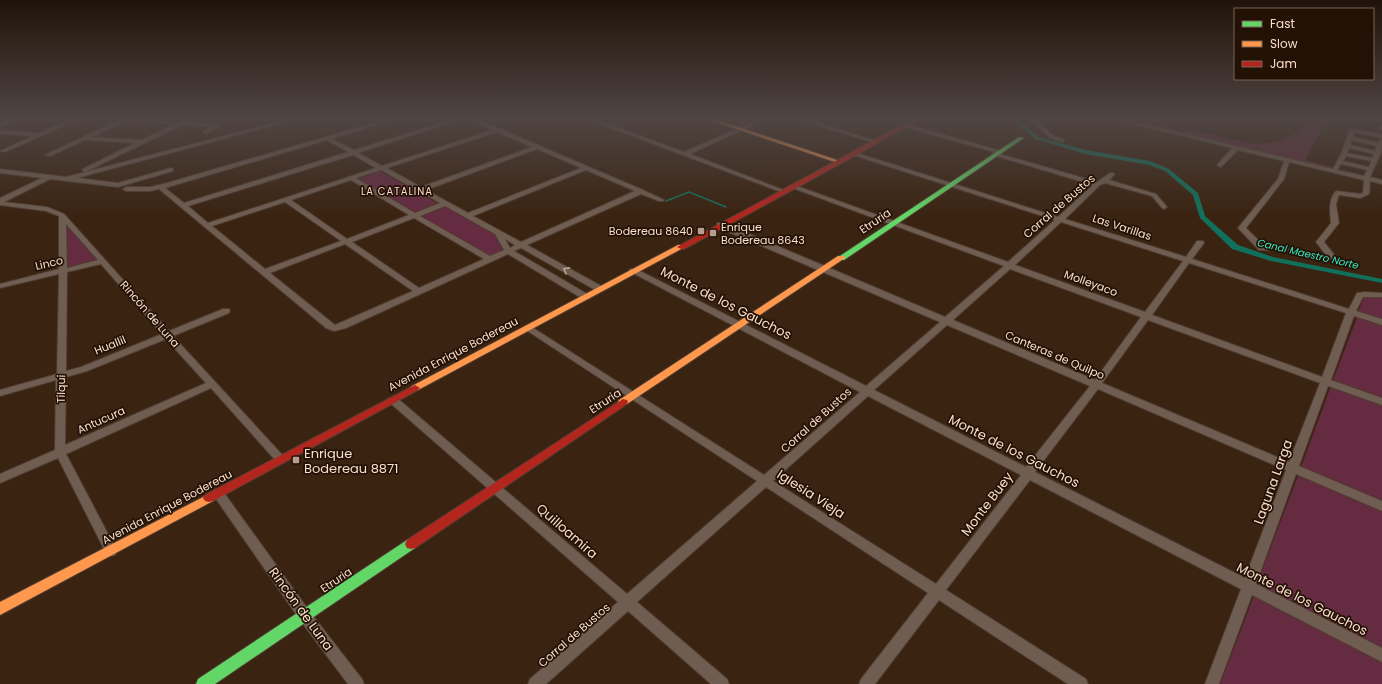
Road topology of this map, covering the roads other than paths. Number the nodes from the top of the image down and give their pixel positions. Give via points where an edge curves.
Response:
1 (55, 151) edge
2 (126, 151) edge
3 (175, 151) edge
4 (283, 151) edge
5 (349, 151) edge
6 (359, 151) edge
7 (433, 151) edge
8 (527, 151) edge
9 (547, 151) edge
10 (677, 151) edge
11 (692, 151) edge
12 (806, 151) edge
13 (860, 151) edge
14 (990, 151) edge
15 (1000, 151) edge
16 (1233, 151) edge
17 (1248, 151) edge
18 (1345, 151) edge
19 (1369, 151) edge
20 (352, 153) junction
21 (997, 153) junction
22 (1378, 153) joint
23 (48, 154) dead end
24 (685, 154) junction
25 (854, 154) junction
26 (1344, 154) junction
27 (1287, 160) junction
28 (1374, 160) junction
29 (840, 162) junction
30 (1220, 165) dead end
31 (380, 168) junction
32 (586, 168) junction
33 (1372, 169) junction
34 (170, 170) dead end
35 (0, 171) edge
36 (49, 177) junction
37 (351, 178) junction
38 (1367, 179) junction
39 (66, 180) junction
40 (1105, 180) junction
41 (1382, 182) edge
42 (952, 184) junction
43 (792, 186) junction
44 (160, 187) junction
45 (126, 189) dead end
46 (420, 190) junction
47 (641, 191) junction
48 (783, 191) junction
49 (286, 200) junction
50 (661, 200) dead end
51 (0, 202) edge
52 (445, 204) junction
53 (182, 206) junction
54 (1164, 207) dead end
55 (62, 215) junction
56 (415, 215) junction
57 (467, 216) junction
58 (1060, 219) junction
59 (894, 223) junction
60 (720, 225) junction
61 (206, 226) junction
62 (498, 234) junction
63 (345, 241) junction
64 (1200, 243) dead end
65 (520, 245) junction
66 (1285, 249) dead end
67 (508, 251) junction
68 (1332, 257) dead end
69 (489, 260) junction
70 (1187, 260) junction
71 (104, 261) junction
72 (1010, 265) junction
73 (824, 269) junction
74 (63, 271) junction
75 (633, 271) junction
76 (263, 273) junction
77 (0, 286) edge
78 (600, 289) junction
79 (418, 291) junction
80 (1382, 295) edge
81 (586, 297) junction
82 (226, 311) dead end
83 (1351, 312) junction
84 (1146, 315) junction
85 (946, 321) junction
86 (1382, 322) edge
87 (740, 326) junction
88 (527, 328) junction
89 (168, 335) junction
90 (62, 376) junction
91 (1325, 381) junction
92 (212, 384) junction
93 (1096, 385) junction
94 (866, 391) junction
95 (0, 394) edge
96 (634, 396) junction
97 (393, 400) junction
98 (1382, 402) edge
99 (60, 452) junction
100 (281, 459) junction
101 (1293, 468) junction
102 (1027, 474) junction
103 (0, 479) edge
104 (765, 481) junction
105 (494, 488) junction
106 (218, 494) junction
107 (1382, 506) edge
108 (110, 551) junction
109 (1249, 588) junction
110 (937, 591) junction
111 (628, 603) junction
112 (0, 609) edge
113 (305, 616) junction
114 (1382, 655) edge
115 (203, 684) edge
116 (357, 684) edge
117 (535, 684) edge
118 (722, 684) edge
119 (866, 684) edge
120 (1081, 684) edge
121 (1212, 684) edge

1 - 23 street
2 - 39 street
3 - 39 street
4 - 44 street
5 - 20 street
6 - 20 street
7 - 31 street
8 - 46 street
9 - 32 street
10 - 24 street
11 - 24 street
12 - 29 main road
13 - 25 main road, Avenida Enrique Bodereau
14 - 21 street
15 - 21 main road, Etruria
16 - 30 street
17 - 27 street
18 - 26 street
19 - 22 street
20 - 31 street
20 - 53 street
21 - 40 street
21 - 42 main road, Etruria
22 - 28 street
24 - 48 street
25 - 29 main road, Avenida Enrique Bodereau
25 - 42 street, Las Varillas
26 - 28 street
26 - 33 street via 1337,165
27 - 38 street
27 - 66 street via 1281,179 1242,228 1262,248
28 - 33 street
29 - 43 main road, Avenida Enrique Bodereau
31 - 37 street
31 - 46 street
32 - 47 street
32 - 57 street
33 - 38 street
34 - 39 street via 118,185
35 - 36 street
36 - 39 street
36 - 51 street
37 - 49 street
37 - 56 street
38 - 41 street
38 - 68 street via 1366,194 1360,196 1337,193 1335,196 1332,203 1335,222 1320,242
40 - 54 street via 1154,195
40 - 58 street, Corral de Bustos
42 - 58 street, Las Varillas
42 - 59 main road, Etruria
43 - 48 main road, Avenida Enrique Bodereau
43 - 59 street, Molleyaco
44 - 45 street
44 - 53 street
46 - 52 street
47 - 50 street
47 - 65 street
48 - 60 main road, Avenida Enrique Bodereau
49 - 61 street
49 - 63 street
51 - 55 street, Rincón de Luna via 47,209
52 - 56 street
52 - 57 street
53 - 61 street
55 - 71 street, Rincón de Luna
55 - 74 street, Tilqui
56 - 63 street
56 - 69 street
57 - 62 street
58 - 70 street, Las Varillas
58 - 72 street, Corral de Bustos
59 - 72 street, Molleyaco
59 - 73 main road, Etruria
60 - 73 street, Canteras de Quilpo
60 - 75 main road, Avenida Enrique Bodereau
61 - 76 street
62 - 65 street
62 - 67 street
63 - 76 street
63 - 79 street
64 - 70 street, Monte Buey
65 - 67 street
78 -> 65 street
67 - 69 street
67 - 81 street
69 - 79 street
70 - 83 street, Las Varillas
70 - 84 street, Monte Buey
71 - 74 street, Linco
71 - 89 street, Rincón de Luna
72 - 84 street, Molleyaco
72 - 85 street, Corral de Bustos
73 - 85 street, Canteras de Quilpo
73 - 87 main road, Etruria
74 - 77 street, Linco
74 - 90 street, Tilqui
75 - 78 main road, Avenida Enrique Bodereau
75 - 87 street, Monte de los Gauchos
76 - 79 street via 328,326 334,328
78 - 81 main road, Avenida Enrique Bodereau
80 - 83 street, Laguna Larga via 1360,295
81 - 88 main road, Avenida Enrique Bodereau
82 - 89 street, Huallil
83 - 86 street, Las Varillas
83 - 91 street, Laguna Larga
84 - 91 street, Molleyaco
84 - 93 street, Monte Buey
85 - 93 street, Canteras de Quilpo
85 - 94 street, Corral de Bustos
87 - 94 street, Monte de los Gauchos
87 - 96 main road, Etruria
88 - 96 street, Iglesia Vieja
88 - 97 main road, Avenida Enrique Bodereau
89 - 90 street, Huallil
89 - 92 street, Rincón de Luna
90 - 95 street, Huallil
90 - 99 street, Tilqui
91 - 98 street, Molleyaco
91 - 101 street, Laguna Larga
92 - 99 street, Antucura
92 - 100 street, Rincón de Luna
93 - 101 street, Canteras de Quilpo
93 - 102 street, Monte Buey
94 - 102 street, Monte de los Gauchos
94 - 104 street, Corral de Bustos
96 - 104 street, Iglesia Vieja
96 - 105 main road, Etruria
97 - 100 main road, Avenida Enrique Bodereau
97 - 105 street, Quilloamira
99 - 103 street, Antucura
99 - 108 street, Tilqui
100 - 106 main road, Avenida Enrique Bodereau
101 - 107 street, Canteras de Quilpo
101 - 109 street, Laguna Larga
102 - 109 street, Monte de los Gauchos
102 - 110 street, Monte Buey
104 - 110 street, Iglesia Vieja
104 - 111 street, Corral de Bustos
105 - 111 street, Quilloamira
105 - 113 main road, Etruria
106 - 108 main road, Avenida Enrique Bodereau
106 - 113 street, Rincón de Luna
108 - 112 main road, Avenida Enrique Bodereau
109 - 114 street, Monte de los Gauchos
109 - 121 street, Laguna Larga
110 - 119 street, Monte Buey
110 - 120 street, Iglesia Vieja
111 - 117 street, Corral de Bustos
111 - 118 street, Quilloamira
113 - 115 main road, Etruria
113 - 116 street, Rincón de Luna

